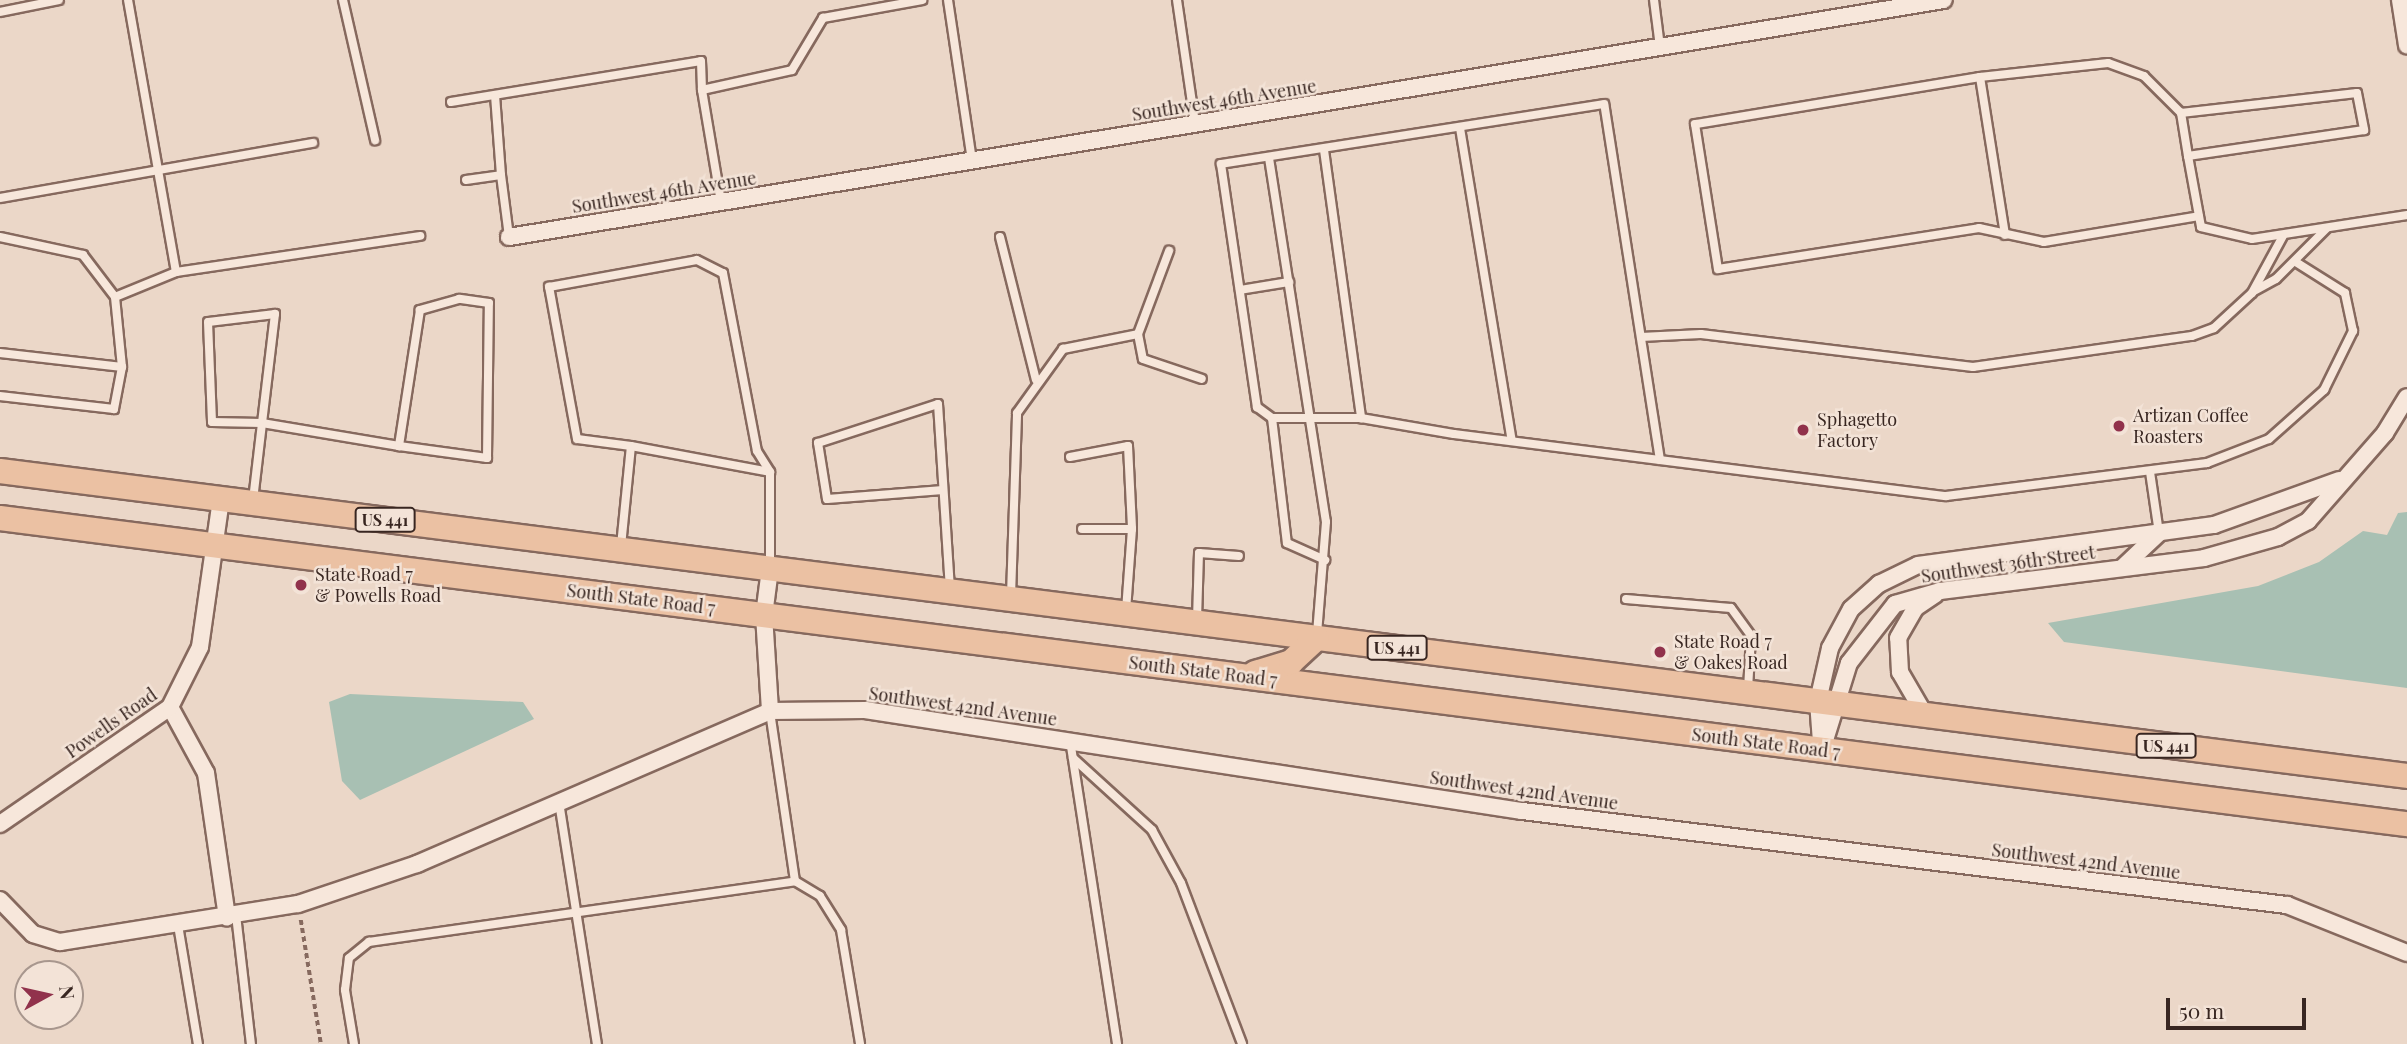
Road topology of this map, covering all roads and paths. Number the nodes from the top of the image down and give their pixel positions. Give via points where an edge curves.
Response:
1 (59, 0) edge
2 (128, 0) edge
3 (344, 0) edge
4 (922, 0) edge
5 (948, 0) edge
6 (1177, 0) edge
7 (1654, 0) edge
8 (1944, 0) edge
9 (2400, 0) edge
10 (0, 12) edge
11 (2407, 45) edge
12 (1660, 47) junction
13 (1980, 76) junction
14 (702, 90) junction
15 (495, 95) junction
16 (451, 102) dead end
17 (2181, 113) junction
18 (1195, 124) junction
19 (1460, 128) junction
20 (375, 141) dead end
21 (313, 143) dead end
22 (1324, 150) junction
23 (2188, 156) junction
24 (1269, 158) junction
25 (972, 161) junction
26 (159, 173) junction
27 (501, 175) junction
28 (466, 180) dead end
29 (0, 198) edge
30 (721, 202) junction
31 (2407, 215) edge
32 (2199, 216) junction
33 (2326, 228) junction
34 (2005, 235) junction
35 (420, 236) dead end
36 (2283, 236) junction
37 (0, 237) edge
38 (509, 237) joint
39 (1000, 237) dead end
40 (1170, 251) dead end
41 (2296, 262) junction
42 (176, 272) junction
43 (1289, 282) junction
44 (1240, 290) junction
45 (2252, 293) junction
46 (115, 296) junction
47 (1138, 334) junction
48 (1641, 337) junction
49 (0, 354) edge
50 (122, 367) junction
51 (1202, 379) dead end
52 (1036, 380) junction
53 (0, 396) edge
54 (2407, 397) edge
55 (2402, 414) edge
56 (1272, 418) junction
57 (1311, 418) junction
58 (1361, 418) junction
59 (262, 423) junction
60 (1511, 441) junction
61 (399, 446) junction
62 (631, 446) junction
63 (1070, 457) dead end
64 (1660, 460) junction
65 (0, 471) edge
66 (769, 472) junction
67 (2150, 472) junction
68 (2339, 480) junction
69 (943, 490) junction
70 (221, 499) junction
71 (253, 503) junction
72 (0, 518) edge
73 (1082, 529) dead end
74 (1132, 529) junction
75 (2159, 533) junction
76 (214, 545) junction
77 (621, 550) junction
78 (1239, 556) dead end
79 (1325, 560) junction
80 (2121, 568) junction
81 (770, 569) junction
82 (1940, 591) junction
83 (950, 592) junction
84 (1011, 599) junction
85 (1626, 599) dead end
86 (1126, 614) junction
87 (764, 615) junction
88 (1197, 623) junction
89 (1317, 638) junction
90 (1241, 676) junction
91 (1748, 692) junction
92 (1827, 702) junction
93 (170, 707) junction
94 (770, 711) junction
95 (1926, 715) junction
96 (1070, 740) junction
97 (1822, 750) junction
98 (1073, 758) junction
99 (2407, 776) edge
100 (559, 802) junction
101 (0, 824) edge
102 (2407, 824) edge
103 (795, 881) junction
104 (0, 900) edge
105 (299, 904) junction
106 (578, 912) junction
107 (232, 916) junction
108 (177, 925) junction
109 (2407, 953) edge
110 (198, 1044) edge
111 (251, 1044) edge
112 (321, 1044) edge
113 (354, 1044) edge
114 (597, 1044) edge
115 (860, 1044) edge
116 (1117, 1044) edge
117 (1242, 1044) edge

1 - 10 lane
2 - 26 lane
3 - 20 lane
4 - 14 lane via 823,18 792,70
5 - 25 lane
6 - 18 lane
7 - 12 lane
8 - 12 street, Southwest 46th Avenue
9 - 11 street
12 - 18 street, Southwest 46th Avenue
13 - 17 lane via 2108,63 2144,76
13 - 34 lane
13 - 34 lane via 1695,124 1718,269 1979,228
14 - 15 lane via 701,61
14 - 30 lane
15 - 16 lane
15 - 27 lane
17 - 23 lane
17 - 23 lane via 2357,93 2364,130
18 - 25 street, Southwest 46th Avenue
19 - 22 lane
19 - 48 lane via 1604,104
19 - 60 lane
21 - 26 lane
22 - 24 lane
22 - 58 lane
23 - 32 lane
24 - 43 lane
24 - 44 lane via 1221,164
25 - 30 street, Southwest 46th Avenue
26 - 29 lane
26 - 42 lane
27 - 28 lane
27 - 38 lane
30 - 38 street, Southwest 46th Avenue
31 - 33 lane
32 - 34 lane via 2044,242
32 - 36 lane via 2201,227 2235,240
33 - 36 lane
33 - 41 lane
35 - 42 lane
36 - 45 lane
37 - 46 lane via 83,255
39 - 52 lane
40 - 47 lane
41 - 45 lane
41 - 67 lane via 2345,293 2353,310 2344,358 2323,390 2297,418 2243,452
42 - 46 lane
43 - 44 lane
43 - 57 lane
44 - 56 lane via 1257,407
45 - 48 lane via 2214,328 2192,336 1973,367 1701,334
46 - 50 lane
47 - 51 lane via 1143,359
47 - 52 lane via 1063,349
48 - 64 lane
49 - 50 lane
50 - 53 lane via 114,409
52 - 84 lane via 1017,413
54 - 55 street, Southwest 36th Street
55 - 68 street, Southwest 36th Street
56 - 57 lane
56 - 79 lane via 1287,542
57 - 58 lane
57 - 79 lane via 1326,522
58 - 60 lane
59 - 59 lane via 275,314 208,323 212,422
59 - 61 lane
59 - 71 lane
60 - 64 lane
61 - 61 lane via 487,458 489,303 459,299 420,310
62 - 66 lane
62 - 66 lane via 577,439 549,287 697,260 723,273 757,451
62 - 77 lane
63 - 74 lane via 1128,446
64 - 67 lane via 1966,497
65 - 70 main road, US 441
66 - 81 lane
67 - 75 lane
68 - 75 street, Southwest 36th Street via 2214,524
68 - 80 street, Southwest 36th Street via 2308,520 2277,537 2204,558
69 - 69 lane via 938,404 818,443 827,499
69 - 83 lane
70 - 71 main road, US 441
70 - 76 street, Powells Road
71 - 77 main road, US 441
72 - 76 main road, South State Road 7
73 - 74 lane
74 - 86 lane
75 - 80 street
75 - 92 street, Southwest 36th Street via 1918,565 1879,584 1852,610 1829,648
76 - 87 main road, South State Road 7
76 - 93 street, Powells Road via 200,647
77 - 81 main road, US 441
78 - 88 lane via 1199,553
79 - 89 lane
80 - 82 street, Southwest 36th Street
81 - 83 main road, US 441
81 - 87 street
82 - 92 street, Southwest 36th Street via 1912,597 1879,619
82 - 95 street via 1916,608 1898,638 1900,672
83 - 84 main road, US 441
84 - 86 main road, US 441
85 - 91 lane via 1731,608 1751,636
86 - 88 main road, US 441
87 - 90 main road, South State Road 7
87 - 94 street
88 - 89 main road, US 441
89 - 90 main road via 1291,662
89 - 91 main road, US 441
90 - 97 main road, South State Road 7
91 - 92 main road, US 441
92 - 95 main road, US 441
92 - 97 street, Southwest 36th Street
93 - 101 street, Powells Road
93 - 107 street via 206,773
94 - 96 street, Southwest 42nd Avenue via 865,710
94 - 100 street
94 - 103 lane
95 - 99 main road, US 441
96 - 98 lane
96 - 109 street, Southwest 42nd Avenue via 1522,811 2287,905
97 - 102 main road, South State Road 7
98 - 116 lane
98 - 117 lane via 1152,830 1181,883
100 - 105 street via 417,864
100 - 106 lane
103 - 106 lane
103 - 115 lane via 820,896 841,930
104 - 108 street via 33,934 60,942
105 - 107 street
105 - 112 path
106 - 113 lane via 369,942 349,958 345,990
106 - 114 lane
107 - 108 street
107 - 111 lane
108 - 110 lane

